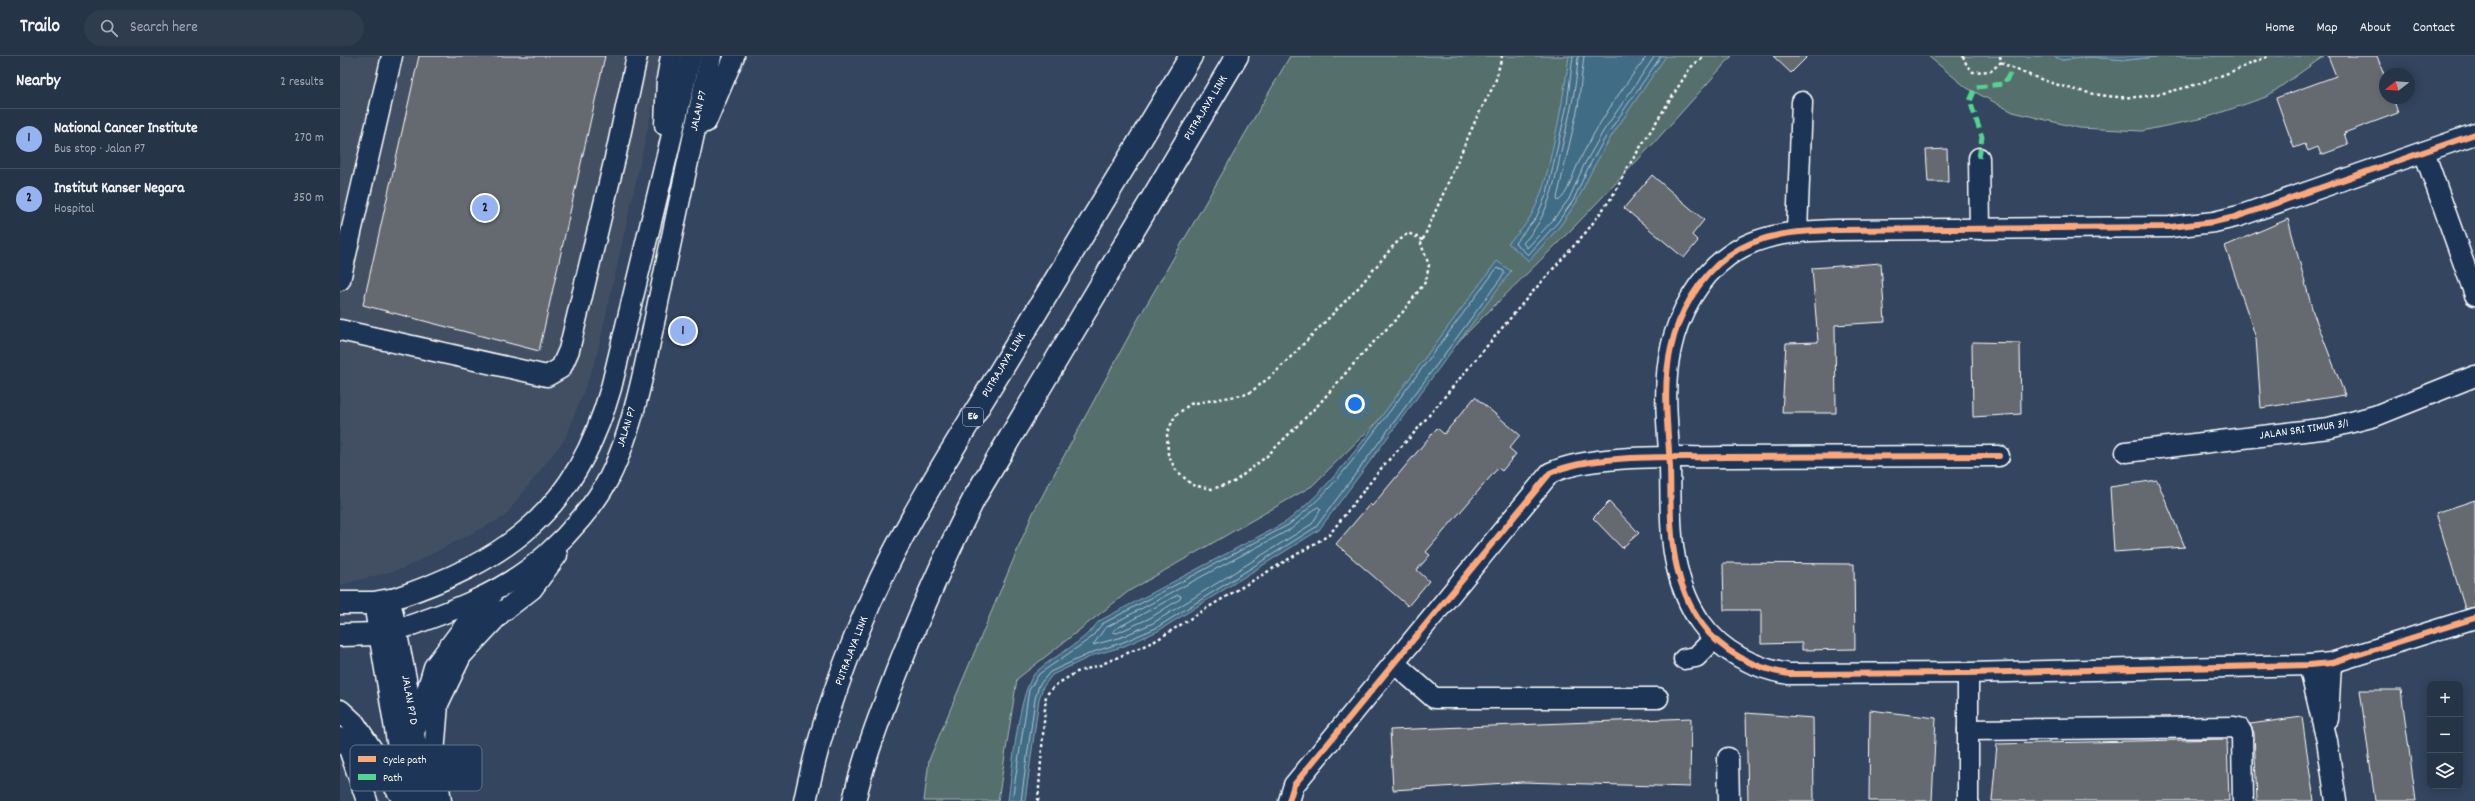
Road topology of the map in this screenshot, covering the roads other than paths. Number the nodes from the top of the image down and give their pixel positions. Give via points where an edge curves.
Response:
1 (392, 56) edge
2 (637, 56) edge
3 (671, 56) edge
4 (691, 56) edge
5 (712, 56) edge
6 (734, 56) edge
7 (1191, 56) edge
8 (1237, 56) edge
9 (1802, 102) dead end
10 (2475, 134) edge
11 (2424, 152) junction
12 (1979, 158) dead end
13 (664, 163) junction
14 (686, 168) junction
15 (1980, 229) junction
16 (1797, 231) junction
17 (340, 280) edge
18 (2475, 295) edge
19 (340, 330) edge
20 (2475, 376) edge
21 (2126, 452) dead end
22 (2000, 456) dead end
23 (1670, 458) junction
24 (576, 524) junction
25 (503, 586) junction
26 (382, 601) junction
27 (340, 603) edge
28 (2475, 618) edge
29 (388, 632) junction
30 (340, 635) edge
31 (1714, 639) junction
32 (1684, 660) dead end
33 (1394, 663) junction
34 (2331, 663) junction
35 (2309, 665) junction
36 (1968, 673) junction
37 (1658, 698) dead end
38 (340, 711) edge
39 (1968, 730) junction
40 (415, 733) junction
41 (340, 738) edge
42 (2327, 741) junction
43 (368, 745) edge
44 (400, 745) edge
45 (417, 745) edge
46 (435, 745) edge
47 (350, 752) edge
48 (1728, 758) dead end
49 (364, 791) edge
50 (399, 791) edge
51 (405, 791) edge
52 (423, 791) edge
53 (440, 791) edge
54 (367, 801) edge
55 (406, 801) edge
56 (424, 801) edge
57 (441, 801) edge
58 (805, 801) edge
59 (854, 801) edge
60 (1289, 801) edge
61 (1729, 801) edge
62 (1968, 801) edge
63 (2243, 801) edge
64 (2336, 801) edge

1 - 17 street
2 - 19 street via 569,350 561,368 547,376
3 - 13 street via 667,80
4 - 13 street, JALAN P7
5 - 14 street, JALAN P7
6 - 14 street
7 - 58 main road, PUTRAJAYA LINK / E6 via 935,480 895,552 871,600 832,703 812,767
8 - 59 main road, PUTRAJAYA LINK via 980,489 952,541 876,727
9 - 16 street
10 - 11 street
11 - 15 street via 2261,210 2214,222 2170,227
11 - 18 street
12 - 15 street
13 - 26 street, JALAN P7 via 611,388 601,425 584,460 552,506 520,536 484,562 436,585
14 - 24 street, JALAN P7 via 649,347 626,435 609,478
15 - 16 street
16 - 23 street via 1753,242 1728,256 1708,274 1689,302 1678,324 1671,348 1667,383
20 - 21 street, JALAN SRI TIMUR 3/1 via 2375,416 2329,428
22 - 23 street
23 - 31 street via 1673,546 1677,568 1692,608
23 - 33 street via 1581,462 1550,473
24 - 25 street, JALAN P7 via 541,559
24 - 46 street via 532,589 501,613 461,656 438,704
25 - 29 street, JALAN P7 via 461,608
25 - 40 street via 469,620 434,667
26 - 27 main road, JALAN P7
26 - 29 street, JALAN P7 D
28 - 34 street
29 - 30 main road, JALAN P7
29 - 40 street, JALAN P7 D
29 - 44 street, JALAN P7 D
31 - 32 street via 1696,657
31 - 36 street via 1768,671 1789,674
33 - 37 street via 1434,698
33 - 60 street via 1294,785
34 - 35 street
34 - 42 street
35 - 36 street
35 - 42 street
36 - 39 street
38 - 43 main road via 354,724
39 - 62 street
39 - 63 street via 2239,728 2242,733
40 - 45 street, JALAN P7 D
41 - 47 street
42 - 64 street
48 - 61 street
49 - 54 street
50 - 55 main road
51 - 55 street, JALAN P7 D
52 - 56 street, JALAN P7 D
53 - 57 street

